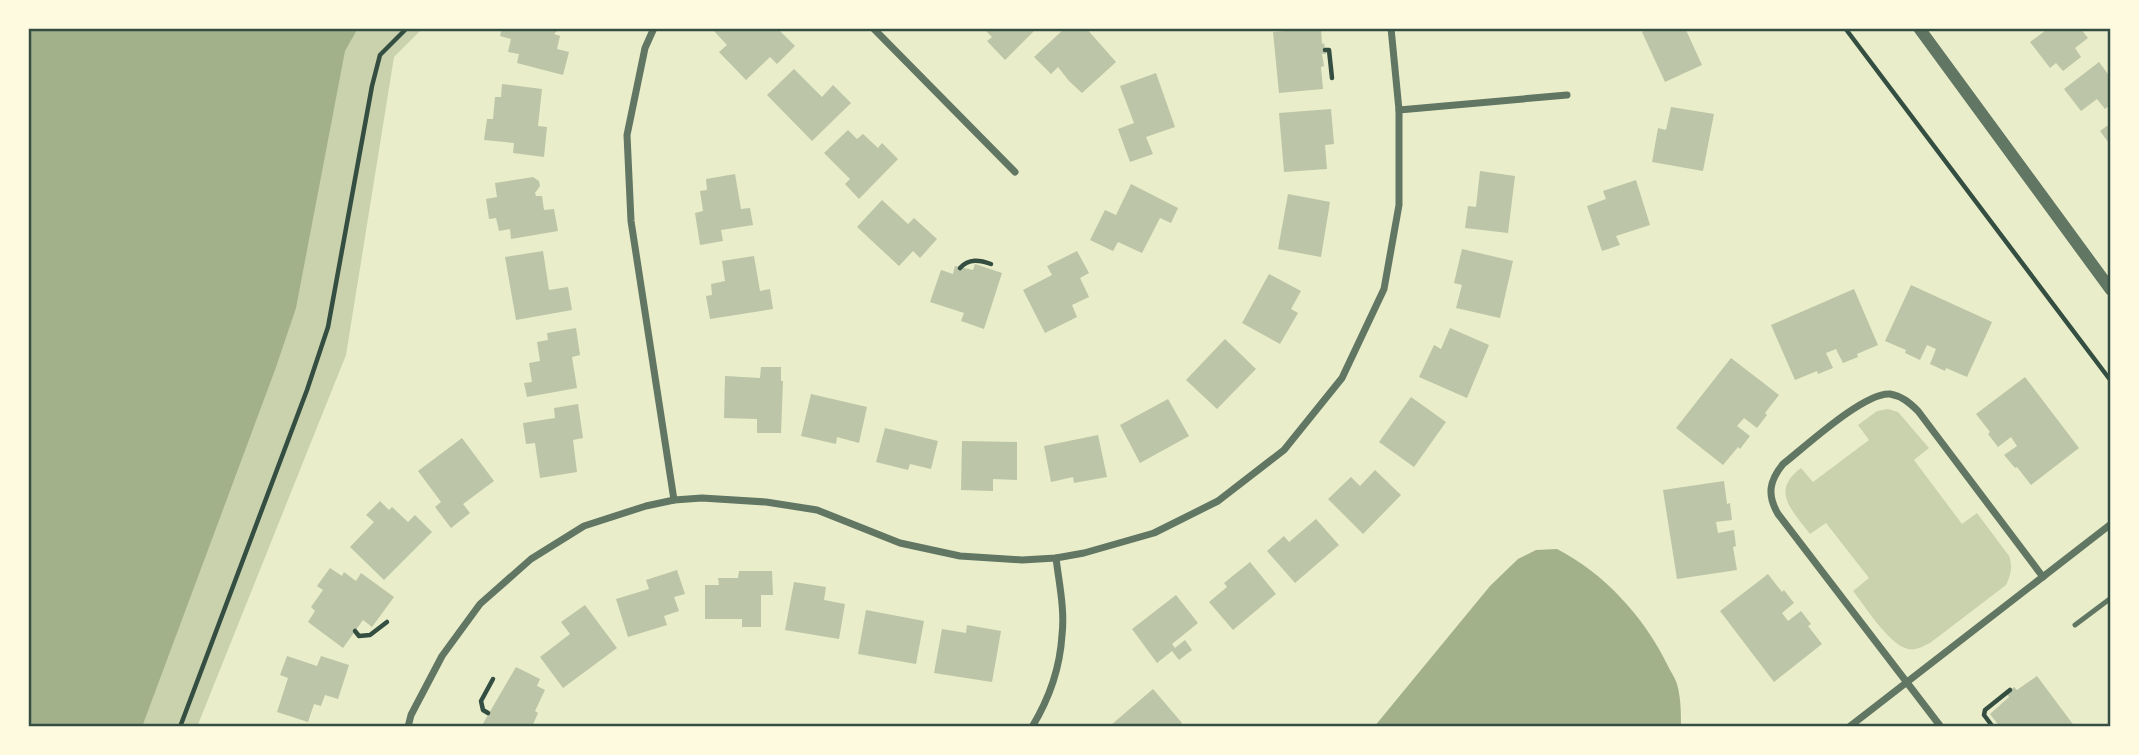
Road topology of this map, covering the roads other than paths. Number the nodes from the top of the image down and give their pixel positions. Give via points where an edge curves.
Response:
1 (654, 28) edge
2 (873, 28) edge
3 (1391, 28) edge
4 (1919, 28) edge
5 (1567, 95) dead end
6 (1399, 110) junction
7 (1015, 172) dead end
8 (2111, 290) edge
9 (674, 500) junction
10 (2111, 524) edge
11 (1056, 558) junction
12 (2043, 577) junction
13 (2111, 598) edge
14 (2076, 625) dead end
15 (1907, 682) junction
16 (408, 727) edge
17 (1032, 727) edge
18 (1849, 727) edge
19 (1941, 727) edge

1 - 9 street via 645,48 627,135 631,221
2 - 7 street
3 - 6 street
4 - 8 street
5 - 6 street
6 - 11 street via 1399,205 1384,289 1342,378 1284,450 1218,501 1154,533
9 - 11 street via 766,502 817,510 900,543 960,556
9 - 16 street via 584,526 531,559 480,604 442,656
10 - 12 street
11 - 17 street via 1063,634 1053,684
12 - 15 street
12 - 15 street via 1918,411 1890,394 1859,405 1783,464 1774,475 1771,502
13 - 14 lane
15 - 18 street
15 - 19 street

